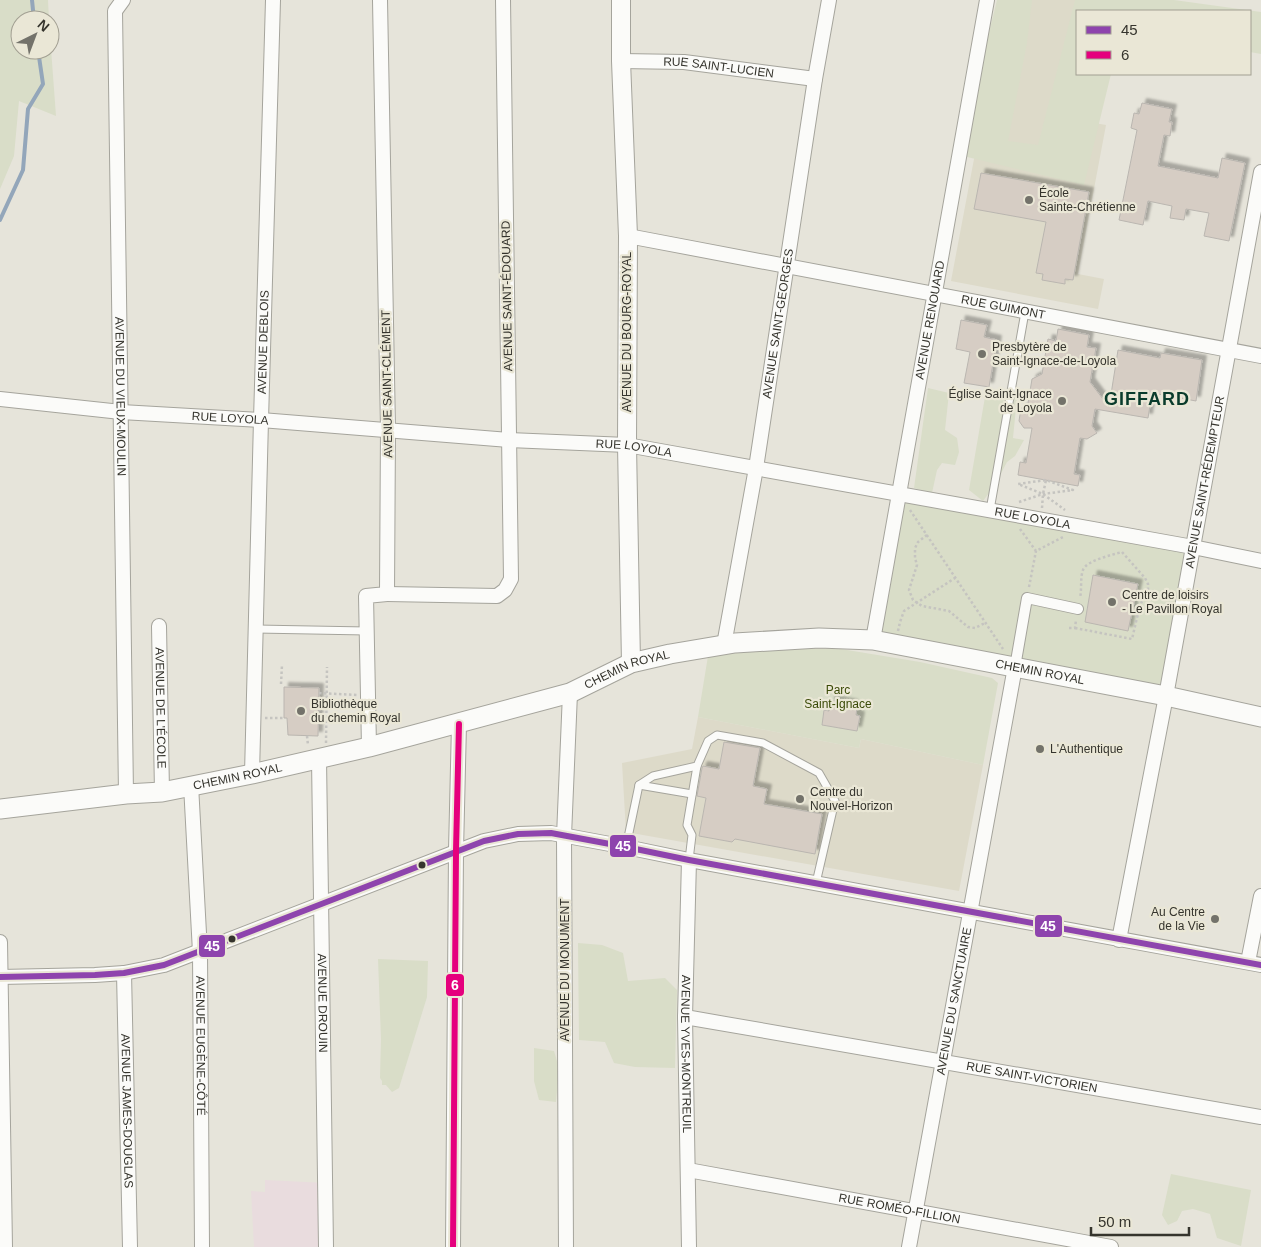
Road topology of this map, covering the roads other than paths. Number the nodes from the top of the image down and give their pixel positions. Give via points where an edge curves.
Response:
1 (274, 0) edge
2 (380, 0) edge
3 (503, 0) edge
4 (621, 0) edge
5 (829, 0) edge
6 (987, 0) edge
7 (117, 4) edge
8 (621, 62) junction
9 (815, 79) junction
10 (1261, 172) edge
11 (628, 236) junction
12 (786, 267) junction
13 (934, 294) junction
14 (1025, 312) junction
15 (1228, 350) junction
16 (1261, 356) edge
17 (0, 399) edge
18 (121, 412) junction
19 (261, 420) junction
20 (388, 429) junction
21 (509, 440) junction
22 (627, 445) junction
23 (756, 468) junction
24 (899, 494) junction
25 (990, 510) junction
26 (1193, 547) junction
27 (1261, 561) edge
28 (387, 594) junction
29 (1078, 609) road end
30 (159, 626) dead end
31 (256, 629) junction
32 (367, 631) junction
33 (873, 640) junction
34 (724, 645) junction
35 (631, 663) junction
36 (1015, 667) junction
37 (570, 692) junction
38 (1166, 696) junction
39 (1261, 717) edge
40 (459, 724) junction
41 (369, 747) junction
42 (323, 758) junction
43 (697, 766) junction
44 (252, 774) junction
45 (191, 785) junction
46 (639, 785) junction
47 (162, 792) junction
48 (126, 794) junction
49 (692, 794) junction
50 (0, 809) edge
51 (564, 836) junction
52 (626, 847) junction
53 (456, 851) junction
54 (689, 860) junction
55 (816, 883) junction
56 (1261, 896) edge
57 (321, 905) junction
58 (970, 912) junction
59 (1119, 940) junction
60 (0, 942) edge
61 (200, 952) junction
62 (1254, 964) edge
63 (124, 973) junction
64 (1, 977) edge
65 (685, 1018) junction
66 (943, 1061) junction
67 (1261, 1117) edge
68 (688, 1170) junction
69 (916, 1212) junction
70 (5, 1247) edge
71 (130, 1247) edge
72 (202, 1247) edge
73 (326, 1247) edge
74 (452, 1247) edge
75 (566, 1247) edge
76 (689, 1247) edge
77 (909, 1247) edge
78 (1111, 1247) edge

1 - 19 street, AVENUE DEBLOIS
2 - 20 street, AVENUE SAINT-CLÉMENT
3 - 21 street, AVENUE SAINT-ÉDOUARD
4 - 8 street, AVENUE DU BOURG-ROYAL
5 - 9 street, AVENUE SAINT-GEORGES
6 - 13 street, AVENUE RENOUARD
7 - 18 street, AVENUE DU VIEUX-MOULIN
8 - 9 street, RUE SAINT-LUCIEN via 684,62
8 - 11 street, AVENUE DU BOURG-ROYAL
9 - 12 street, AVENUE SAINT-GEORGES
10 - 15 street, AVENUE SAINT-RÉDEMPTEUR
11 - 12 street, RUE GUIMONT
11 - 22 street, AVENUE DU BOURG-ROYAL
12 - 13 street, RUE GUIMONT
12 - 23 street, AVENUE SAINT-GEORGES
13 - 14 street, RUE GUIMONT
13 - 24 street, AVENUE RENOUARD
14 - 15 street, RUE GUIMONT
14 - 25 lane
15 - 16 street, RUE GUIMONT
15 - 26 street, AVENUE SAINT-RÉDEMPTEUR
17 - 18 street, RUE LOYOLA
18 - 19 street, RUE LOYOLA
18 - 48 street, AVENUE DU VIEUX-MOULIN
19 - 20 street, RUE LOYOLA
19 - 31 street, AVENUE DEBLOIS
20 - 21 street, RUE LOYOLA
20 - 28 street, AVENUE SAINT-CLÉMENT
21 - 22 street, RUE LOYOLA
21 - 28 street, AVENUE SAINT-ÉDOUARD via 511,579 505,590 497,596
22 - 23 street, RUE LOYOLA
22 - 35 street, AVENUE DU BOURG-ROYAL
23 - 24 street, RUE LOYOLA
23 - 34 street, AVENUE SAINT-GEORGES
24 - 25 street, RUE LOYOLA
24 - 33 street, AVENUE RENOUARD
25 - 26 street, RUE LOYOLA via 1013,508 1042,520
26 - 27 street, RUE LOYOLA
26 - 38 street, AVENUE SAINT-RÉDEMPTEUR
28 - 32 street via 366,596
29 - 36 street via 1027,598
30 - 47 street, AVENUE DE L'ÉCOLE
31 - 32 lane
31 - 44 street, AVENUE DEBLOIS
32 - 41 street
33 - 34 main road, CHEMIN ROYAL via 819,638
33 - 36 main road, CHEMIN ROYAL
34 - 35 main road, CHEMIN ROYAL
35 - 37 main road, CHEMIN ROYAL
36 - 38 main road, CHEMIN ROYAL
36 - 58 street, AVENUE DU SANCTUAIRE
37 - 40 main road, CHEMIN ROYAL
37 - 51 street, AVENUE DU MONUMENT
38 - 39 main road, CHEMIN ROYAL
38 - 59 street, AVENUE SAINT-RÉDEMPTEUR
40 - 41 main road, CHEMIN ROYAL
40 - 53 street
41 - 42 main road, CHEMIN ROYAL
42 - 44 main road, CHEMIN ROYAL
42 - 57 street, AVENUE DROUIN
43 - 46 lane via 653,776
43 - 49 lane
43 - 55 lane via 708,741 717,735 763,743 819,773 835,801
44 - 45 main road, CHEMIN ROYAL
45 - 47 main road, CHEMIN ROYAL
45 - 61 street, AVENUE EUGÈNE-CÔTÉ
46 - 49 lane
46 - 52 lane
47 - 48 main road, CHEMIN ROYAL
48 - 50 main road, CHEMIN ROYAL
49 - 54 lane via 686,825 692,835
51 - 52 street
51 - 53 street via 518,834
51 - 75 street, AVENUE DU MONUMENT
52 - 54 street
53 - 57 street
53 - 74 street
54 - 55 street
54 - 65 street, AVENUE YVES-MONTREUIL
55 - 58 street
56 - 62 street
57 - 61 street
57 - 73 street, AVENUE DROUIN
58 - 59 street
58 - 66 street, AVENUE DU SANCTUAIRE
59 - 62 street
60 - 64 street
61 - 63 street via 164,965
61 - 72 street, AVENUE EUGÈNE-CÔTÉ
63 - 64 street
63 - 71 street, AVENUE JAMES-DOUGLAS
64 - 70 street
65 - 66 street, RUE SAINT-VICTORIEN
65 - 68 street, AVENUE YVES-MONTREUIL
66 - 67 street, RUE SAINT-VICTORIEN
66 - 69 street, AVENUE DU SANCTUAIRE
68 - 69 street, RUE ROMÉO-FILLION
68 - 76 street, AVENUE YVES-MONTREUIL
69 - 77 street, AVENUE DU SANCTUAIRE
69 - 78 street, RUE ROMÉO-FILLION

